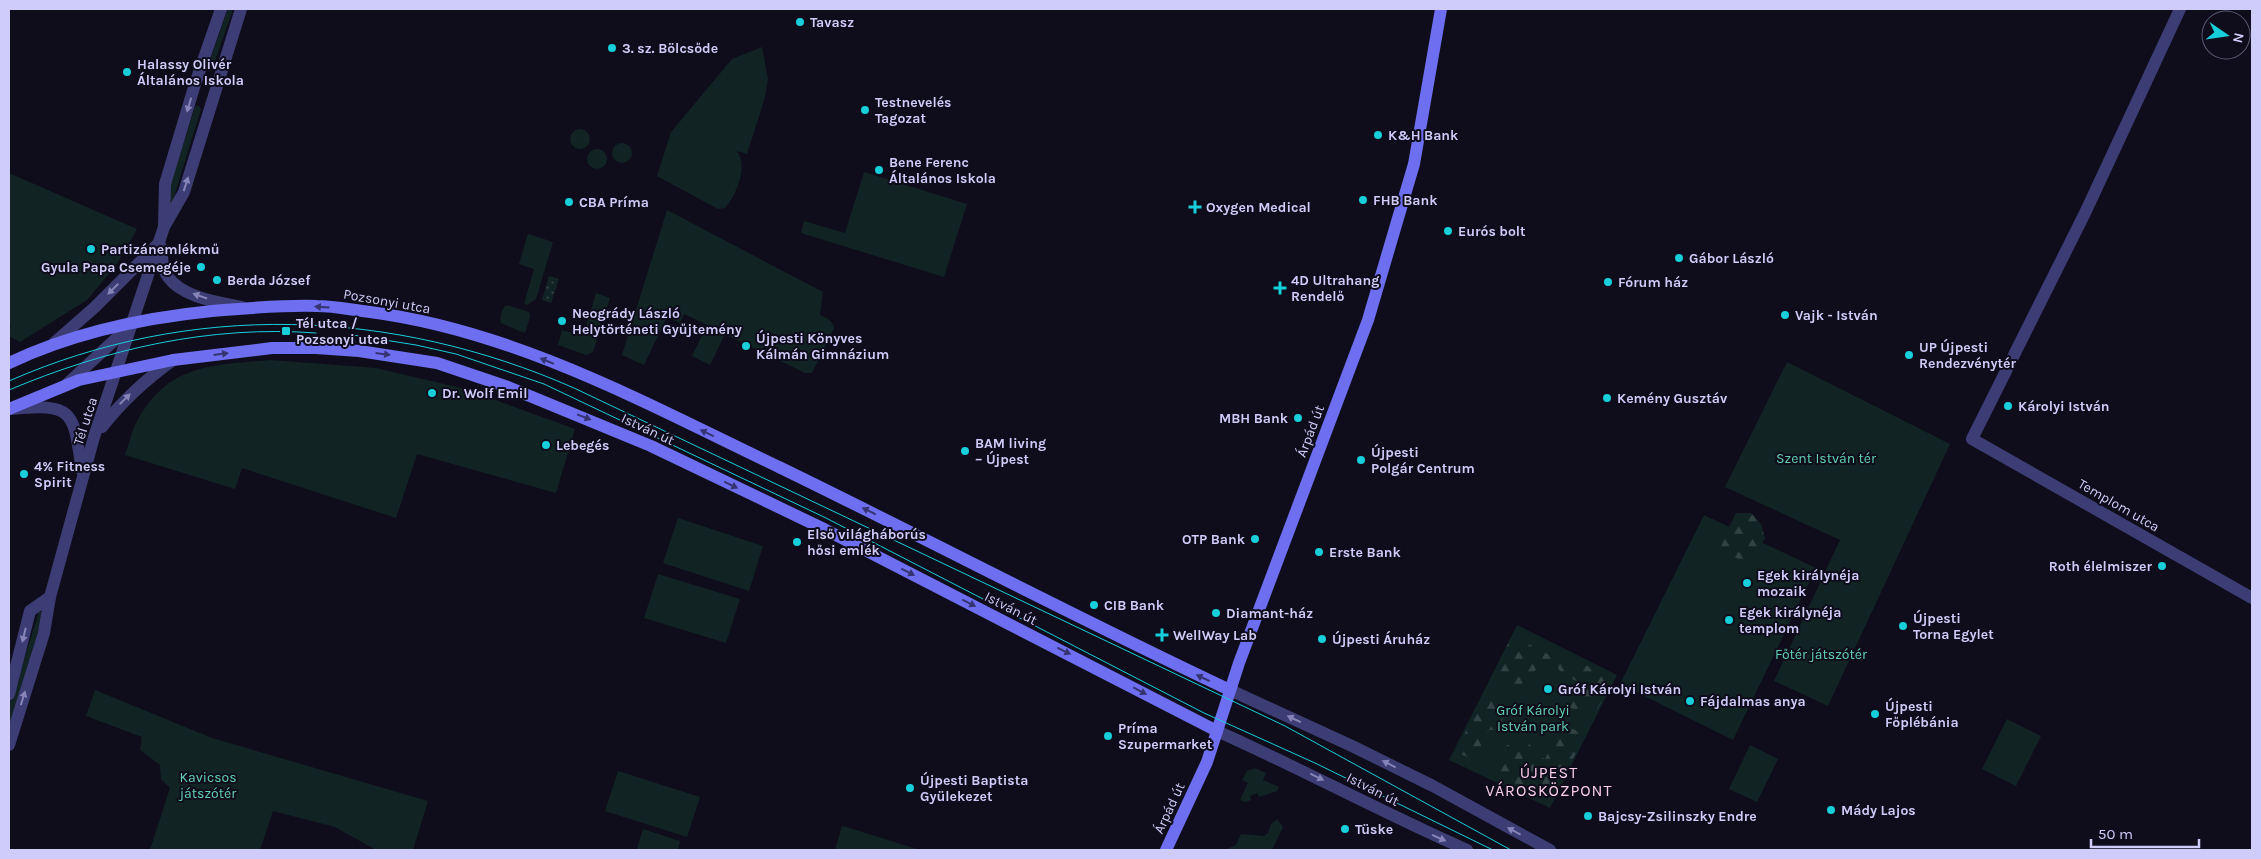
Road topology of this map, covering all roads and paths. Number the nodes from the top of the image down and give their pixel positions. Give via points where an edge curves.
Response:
1 (221, 9) edge
2 (241, 9) edge
3 (1441, 9) edge
4 (2180, 9) edge
5 (195, 84) junction
6 (215, 90) junction
7 (164, 227) junction
8 (160, 242) junction
9 (247, 308) junction
10 (134, 322) junction
11 (54, 343) junction
12 (173, 360) junction
13 (9, 363) edge
14 (118, 372) junction
15 (64, 386) junction
16 (624, 393) joint
17 (9, 409) edge
18 (94, 437) junction
19 (83, 476) junction
20 (50, 596) junction
21 (2252, 598) edge
22 (1230, 690) junction
23 (9, 694) edge
24 (1218, 731) junction
25 (9, 744) edge
26 (1166, 850) edge
27 (1467, 850) edge
28 (1550, 850) edge

1 - 5 street
2 - 6 street
3 - 22 main road, Árpád út via 1414,164 1378,290
4 - 21 street, Templom utca via 2085,213 1972,439
5 - 6 street
5 -> 7 street via 165,184
7 -> 6 street via 184,192
7 - 8 street
9 -> 8 street via 198,295 174,284 164,269
8 - 10 street
8 -> 11 street via 96,307
9 - 10 main road, Pozsonyi utca
16 -> 9 main road, Pozsonyi utca via 494,341 396,316 320,306
10 - 11 main road, Pozsonyi utca
10 - 14 street
10 - 15 street
11 - 13 main road, Pozsonyi utca
12 - 14 main road
18 -> 12 street via 143,381
12 -> 24 main road, István út via 272,348 359,351 437,363 508,386 627,435 824,529
14 - 15 main road
14 - 18 street, Tél utca
15 - 17 main road
22 -> 16 main road, István út
17 - 19 street via 44,406 60,409 69,416 76,430
18 - 19 street, Tél utca
19 - 20 street, Tél utca
20 -> 23 street via 30,611
25 -> 20 street, Tél utca via 44,633
22 - 24 main road, Árpád út
28 -> 22 street, István út via 1432,786
24 - 26 main road, Árpád út
24 -> 27 street, István út

